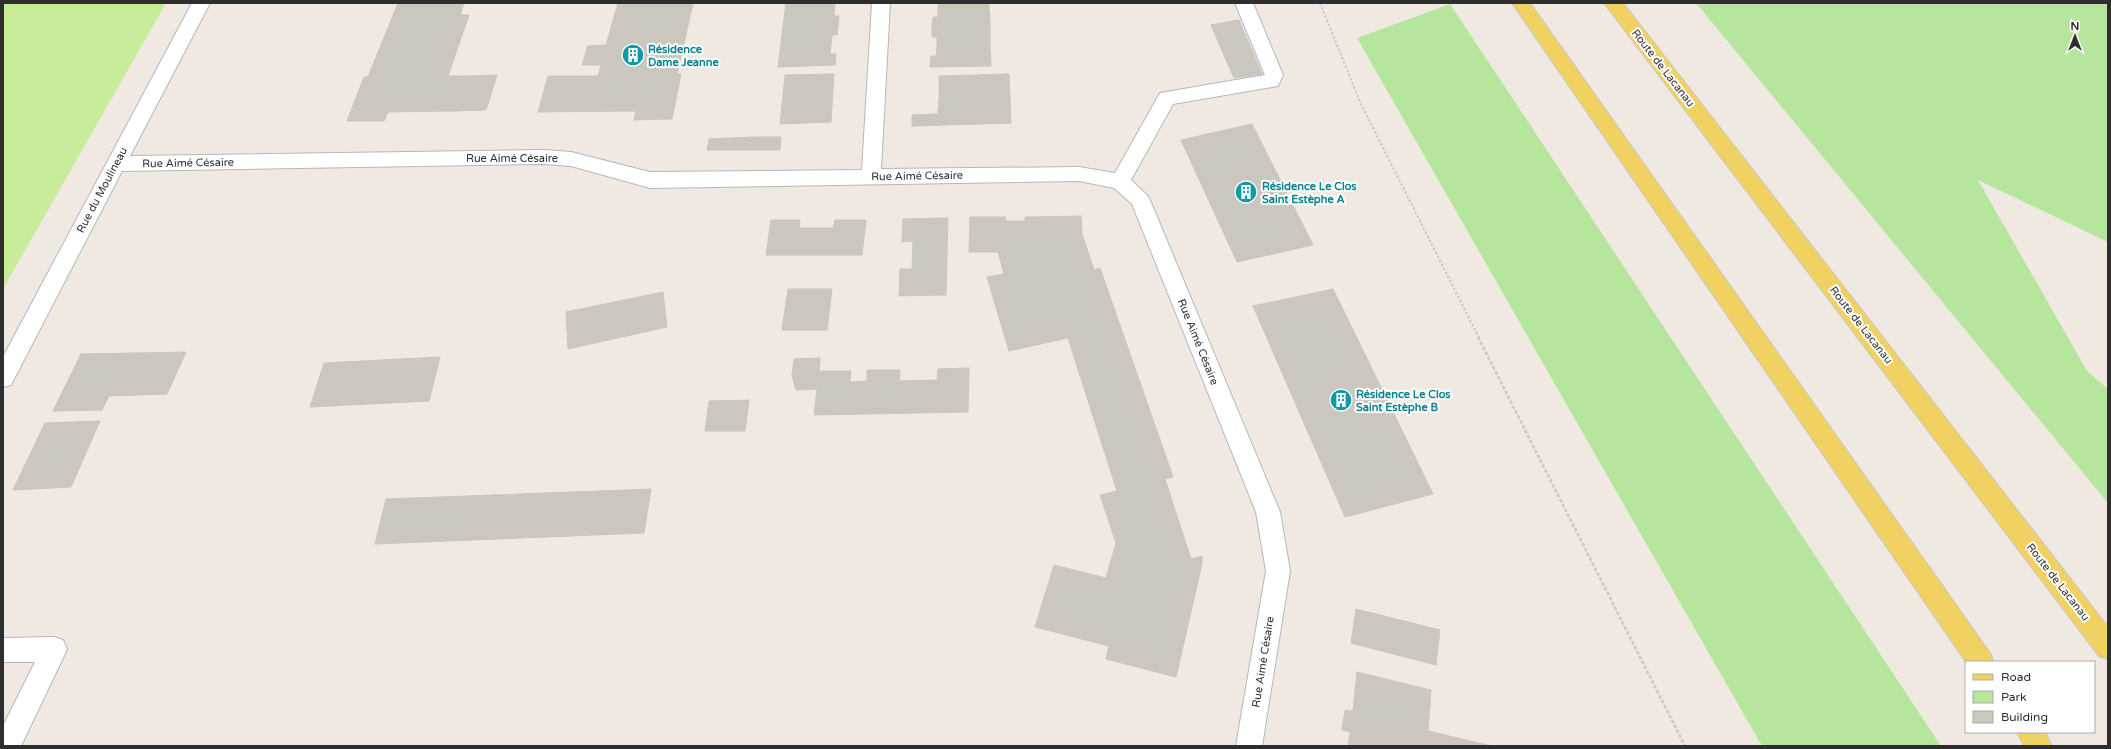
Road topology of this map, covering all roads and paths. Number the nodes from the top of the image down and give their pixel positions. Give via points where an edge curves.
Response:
1 (201, 3) edge
2 (881, 3) edge
3 (1244, 3) edge
4 (1320, 3) edge
5 (1521, 3) edge
6 (1613, 3) edge
7 (115, 164) junction
8 (870, 176) junction
9 (1120, 182) junction
10 (3, 378) edge
11 (2108, 647) edge
12 (3, 650) edge
13 (1980, 661) edge
14 (2031, 733) edge
15 (7, 746) edge
16 (1249, 746) edge
17 (1685, 746) edge
18 (2040, 746) edge

1 - 7 street, Rue du Moulineau
2 - 8 street
3 - 9 street via 1274,75 1271,81 1167,98
4 - 17 path via 1360,102
5 - 13 main road
6 - 11 main road, Route de Lacanau
7 - 8 street, Rue Aimé Césaire via 544,157 571,159 650,180
7 - 10 street, Rue du Moulineau
8 - 9 street, Rue Aimé Césaire via 1079,174
9 - 16 street, Rue Aimé Césaire via 1140,200 1268,512 1278,571
12 - 15 street via 54,649
14 - 18 main road

